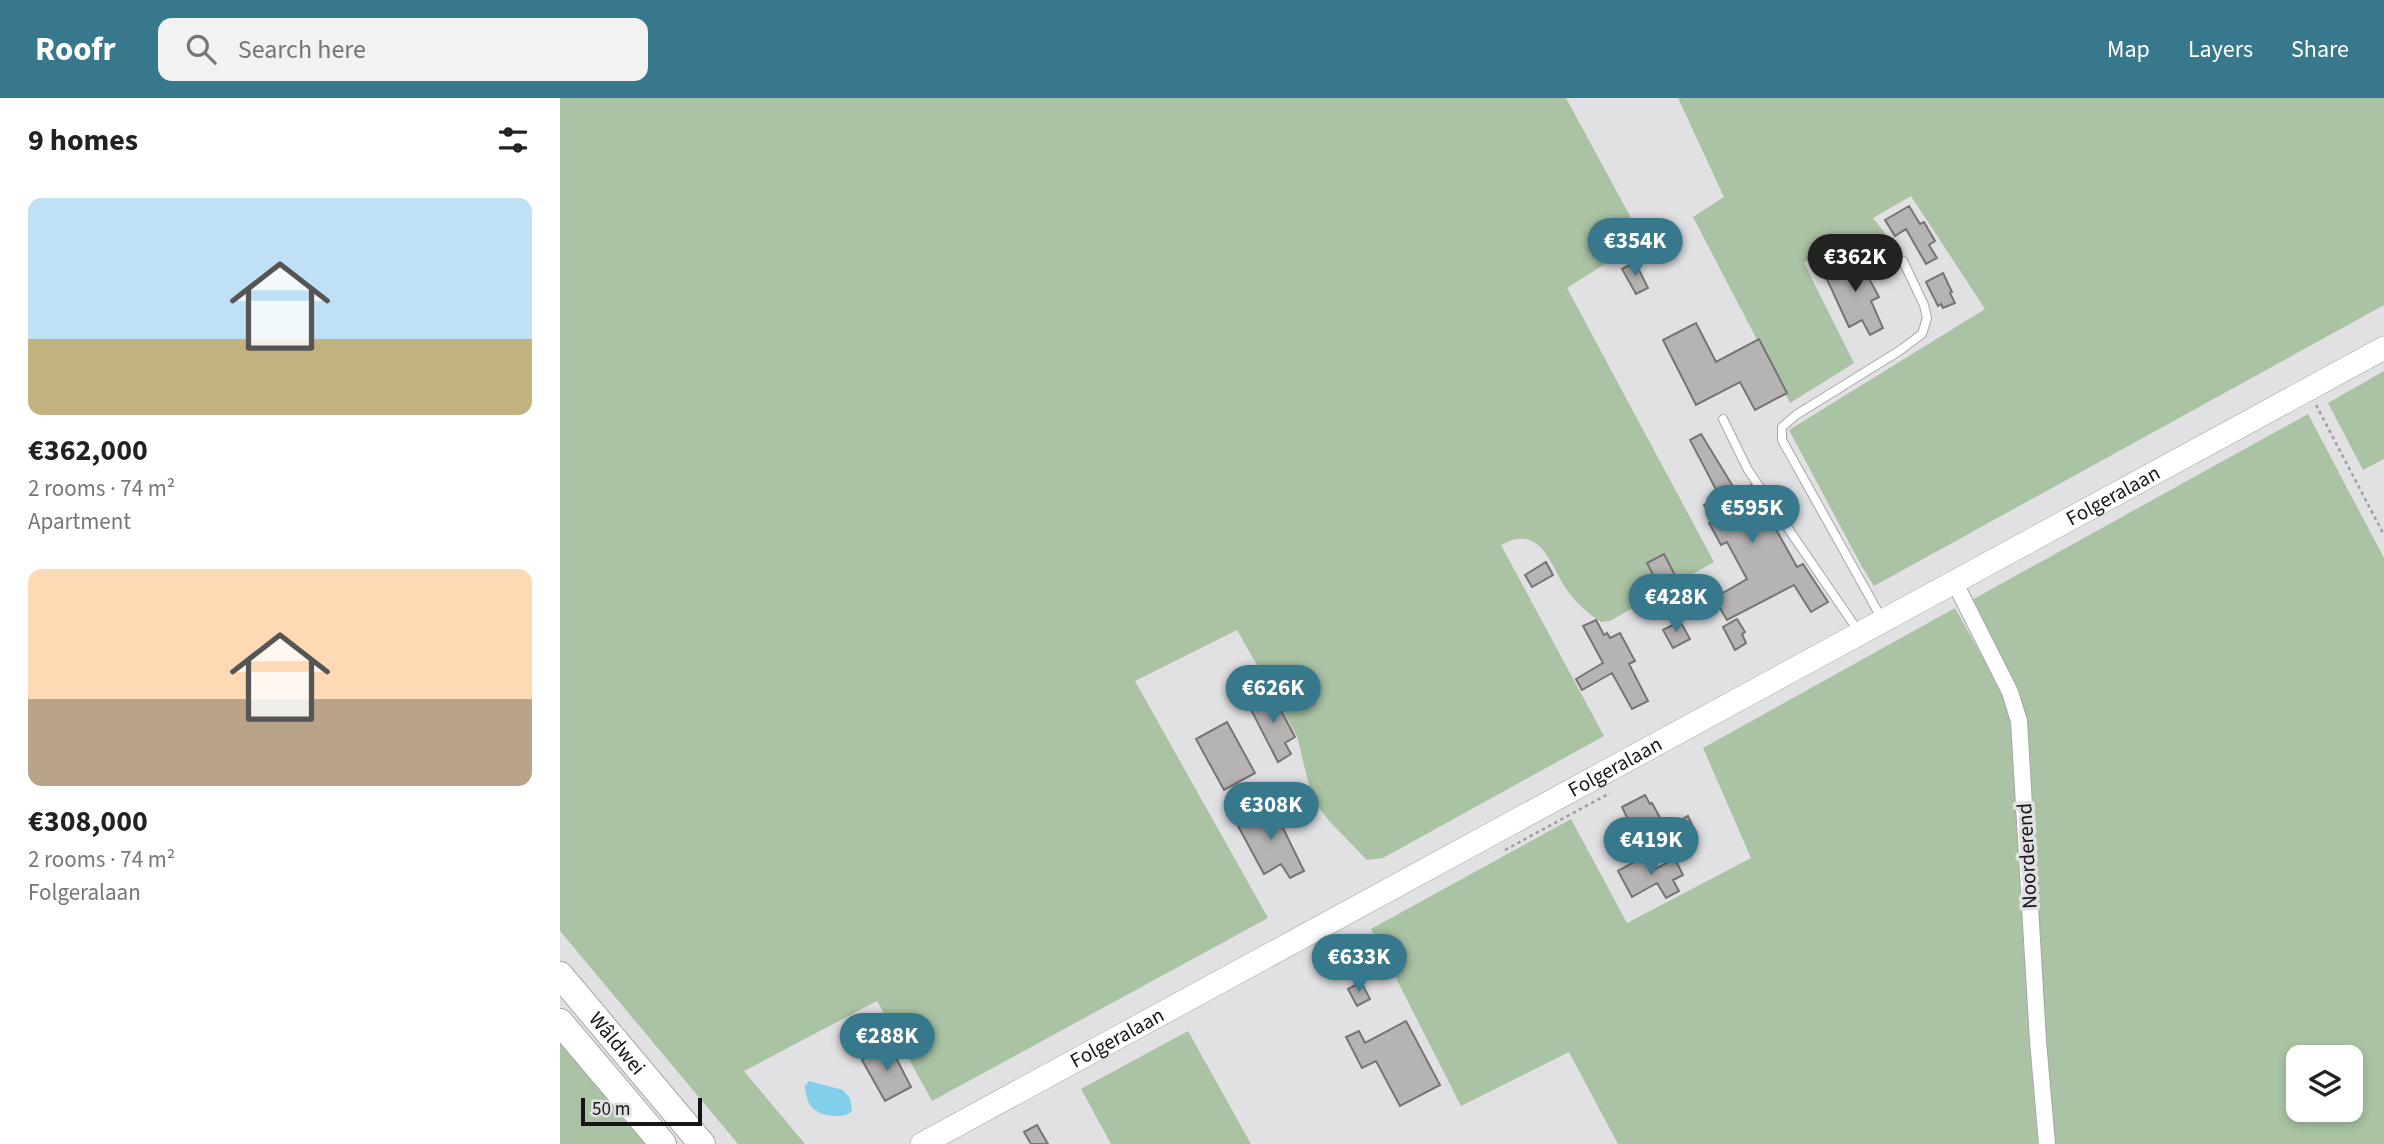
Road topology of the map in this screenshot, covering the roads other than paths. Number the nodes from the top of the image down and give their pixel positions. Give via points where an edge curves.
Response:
1 (1903, 261) dead end
2 (2384, 348) edge
3 (1723, 419) dead end
4 (1955, 583) junction
5 (1883, 622) junction
6 (1860, 634) junction
7 (560, 975) edge
8 (560, 1022) edge
9 (663, 1144) edge
10 (702, 1144) edge
11 (922, 1144) edge
12 (2047, 1144) edge

1 - 5 lane via 1924,305 1927,318 1922,334 1782,427 1782,440
2 - 4 main road, Folgeralaan
3 - 6 lane via 1748,470
4 - 5 main road, Folgeralaan
4 - 12 street, Noorderend via 2010,692 2019,722
5 - 6 main road, Folgeralaan
6 - 11 main road, Folgeralaan
7 - 10 highway, Wâldwei
8 - 9 highway, Wâldwei

